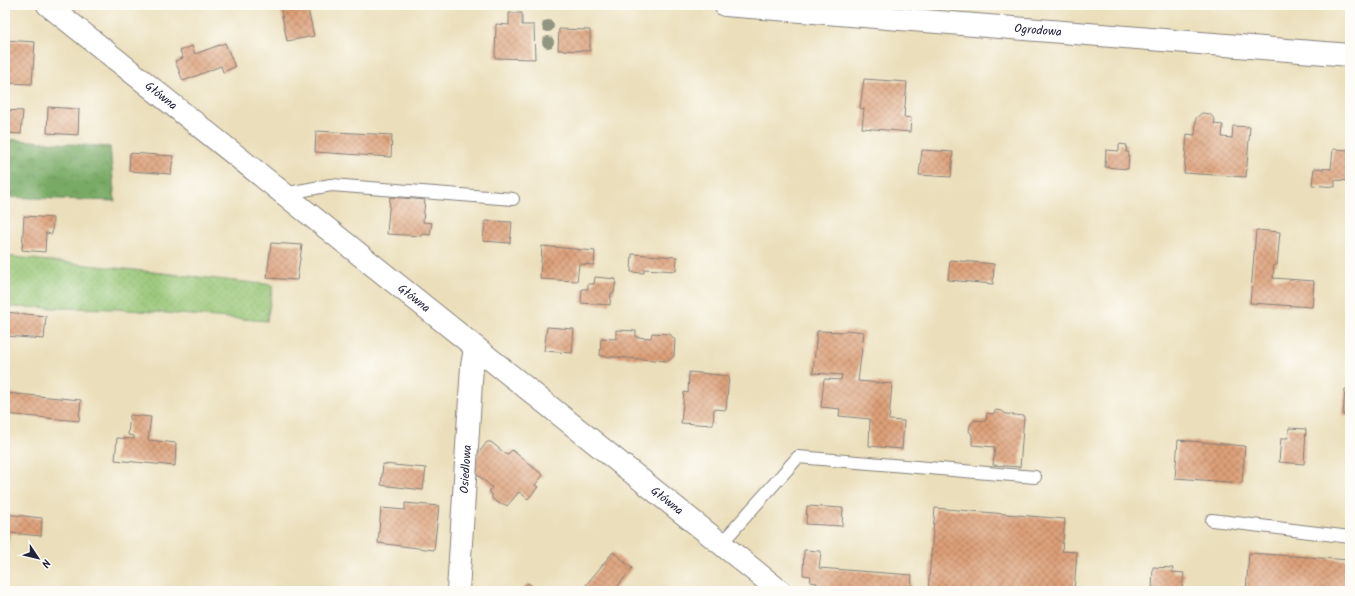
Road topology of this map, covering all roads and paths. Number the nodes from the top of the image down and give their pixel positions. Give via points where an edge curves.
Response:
1 (48, 5) edge
2 (725, 5) edge
3 (1350, 55) edge
4 (283, 194) junction
5 (513, 199) dead end
6 (475, 348) junction
7 (1035, 477) dead end
8 (1212, 520) dead end
9 (1350, 537) edge
10 (721, 544) junction
11 (458, 591) edge
12 (780, 591) edge

1 - 4 street, Główna
2 - 3 street, Ogrodowa
4 - 5 lane via 331,185
4 - 6 street, Główna
6 - 10 street, Główna
6 - 11 street, Osiedlowa
7 - 10 lane via 798,457
8 - 9 lane
10 - 12 street, Główna

